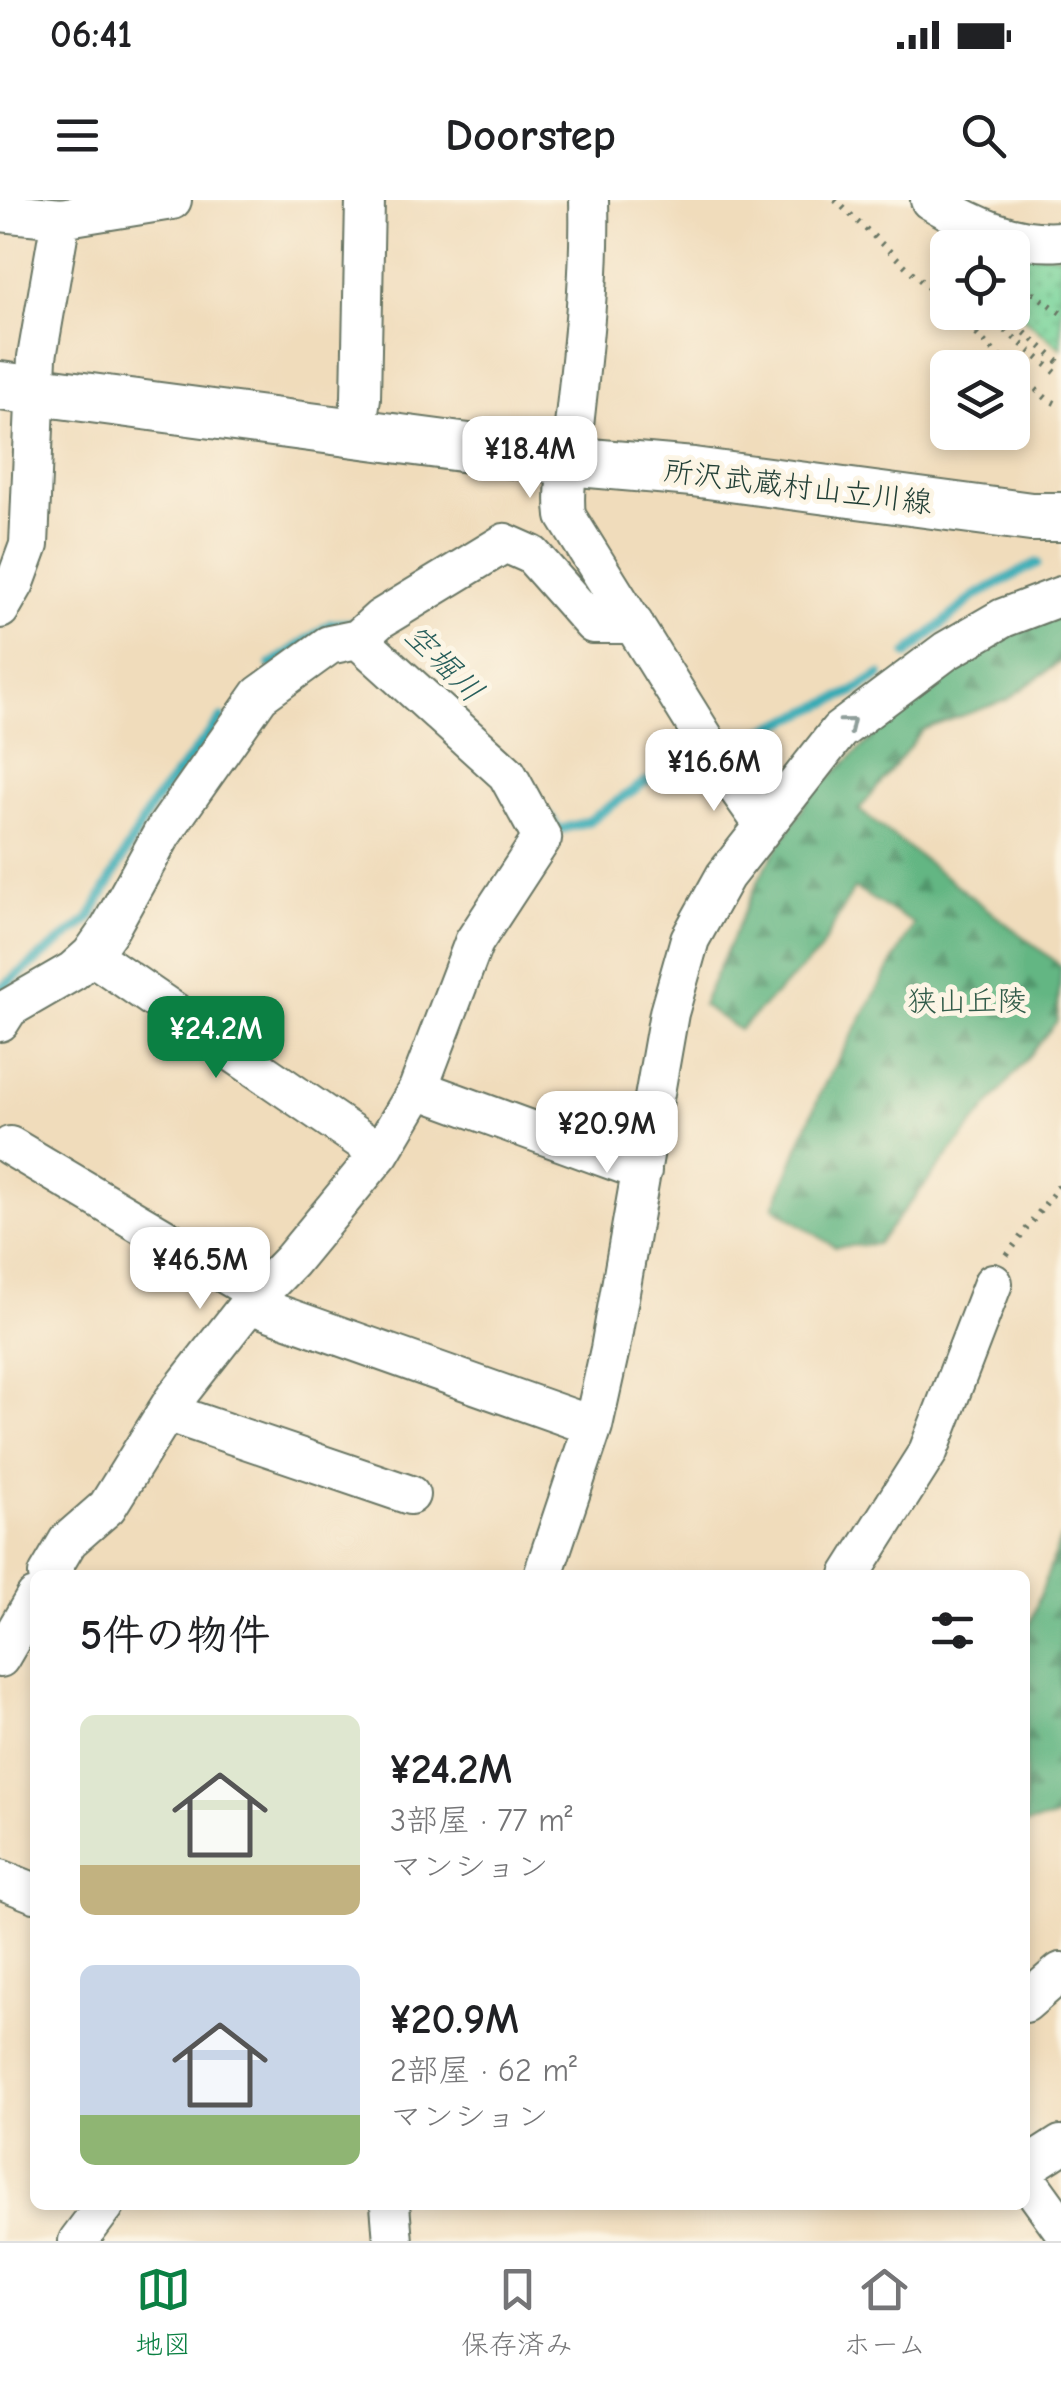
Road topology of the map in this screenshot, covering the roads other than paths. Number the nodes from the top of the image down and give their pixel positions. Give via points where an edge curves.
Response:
1 (172, 200) edge
2 (365, 200) edge
3 (589, 200) edge
4 (930, 200) edge
5 (0, 212) edge
6 (61, 218) junction
7 (1061, 241) edge
8 (18, 388) edge
9 (356, 431) junction
10 (568, 461) junction
11 (1061, 517) edge
12 (1061, 596) edge
13 (0, 609) edge
14 (634, 624) junction
15 (369, 629) junction
16 (763, 824) junction
17 (91, 954) junction
18 (0, 1022) edge
19 (418, 1089) junction
20 (10, 1146) dead end
21 (380, 1152) junction
22 (642, 1171) junction
23 (993, 1283) road end
24 (254, 1299) junction
25 (166, 1412) junction
26 (593, 1426) junction
27 (410, 1494) dead end
28 (51, 1570) edge
29 (545, 1570) edge
30 (853, 1570) edge
31 (30, 1607) edge
32 (0, 1658) edge
33 (0, 1880) edge
34 (30, 1891) edge
35 (1061, 1972) edge
36 (1030, 1999) edge
37 (1061, 2145) edge
38 (1030, 2165) edge
39 (1030, 2184) edge
40 (101, 2210) edge
41 (390, 2210) edge
42 (1061, 2227) edge
43 (78, 2241) edge
44 (393, 2241) edge

1 - 6 street
2 - 9 street
3 - 10 street
4 - 7 street via 986,230 1032,242
5 - 6 street
6 - 8 street via 37,357
8 - 9 main road, 所沢武蔵村山立川線
8 - 13 street via 29,544
9 - 10 main road, 所沢武蔵村山立川線
10 - 11 main road, 所沢武蔵村山立川線
10 - 14 street via 566,516
16 -> 12 street via 839,731 946,651 1003,618
14 - 15 street via 593,624 532,555 505,543
14 - 16 street
15 - 17 street via 329,645 260,695 162,834
15 - 19 street via 507,774 542,838 474,942
16 - 22 street via 690,938 669,1014
17 - 18 street via 9,1008
17 - 21 street
19 - 21 street
19 - 22 street
20 - 24 street
21 - 24 street
22 - 26 street
23 - 30 street via 928,1452
24 - 25 street
24 - 26 street
25 - 27 street
25 - 28 street via 107,1507 68,1541
26 - 29 street
31 - 32 street
33 - 34 street
35 - 36 street
37 - 38 street
39 - 42 street
40 - 43 street
41 - 44 street

